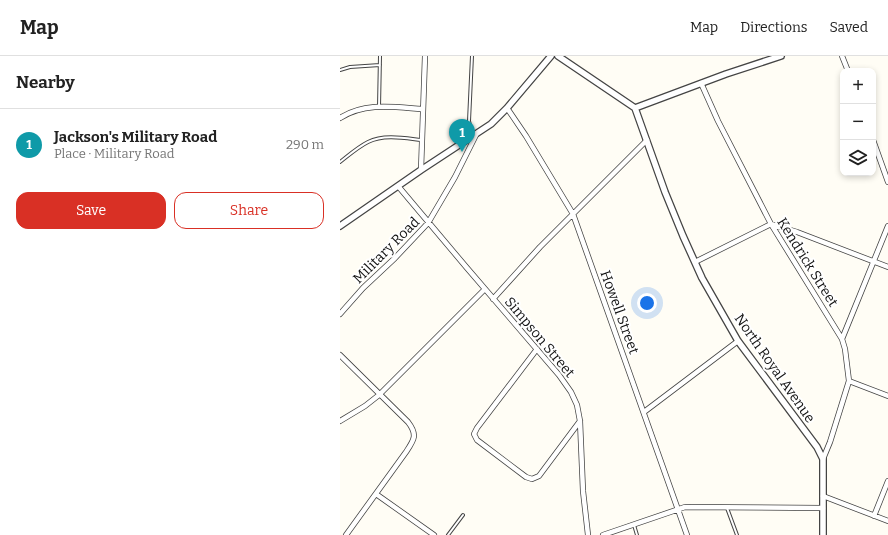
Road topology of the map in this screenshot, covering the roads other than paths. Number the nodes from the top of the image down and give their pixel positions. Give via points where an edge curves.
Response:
1 (380, 56) edge
2 (425, 56) edge
3 (472, 56) edge
4 (551, 56) edge
5 (558, 56) edge
6 (565, 56) edge
7 (781, 56) edge
8 (842, 56) edge
9 (568, 62) junction
10 (380, 65) junction
11 (847, 68) edge
12 (340, 70) edge
13 (701, 84) junction
14 (379, 107) junction
15 (507, 108) junction
16 (636, 108) junction
17 (422, 109) junction
18 (340, 118) edge
19 (475, 136) junction
20 (421, 140) junction
21 (647, 140) junction
22 (876, 148) edge
23 (340, 162) edge
24 (888, 165) edge
25 (883, 168) junction
26 (421, 170) junction
27 (888, 182) edge
28 (398, 186) junction
29 (573, 214) junction
30 (428, 223) junction
31 (771, 224) junction
32 (340, 226) edge
33 (888, 226) edge
34 (873, 261) junction
35 (695, 262) junction
36 (888, 268) edge
37 (485, 289) junction
38 (493, 299) junction
39 (340, 314) edge
40 (842, 339) junction
41 (738, 341) junction
42 (537, 349) junction
43 (340, 355) edge
44 (849, 381) junction
45 (379, 395) junction
46 (888, 396) edge
47 (644, 412) junction
48 (340, 421) edge
49 (580, 421) junction
50 (823, 459) junction
51 (888, 481) edge
52 (376, 494) junction
53 (823, 496) junction
54 (726, 507) junction
55 (823, 508) junction
56 (677, 510) junction
57 (463, 515) dead end
58 (874, 516) junction
59 (888, 521) edge
60 (634, 524) junction
61 (346, 535) edge
62 (434, 535) edge
63 (448, 535) edge
64 (588, 535) edge
65 (603, 535) edge
66 (638, 535) edge
67 (687, 535) edge
68 (737, 535) edge
69 (823, 535) edge

1 - 10 lane
2 - 17 street
3 - 19 lane via 469,121
4 - 15 street
5 - 9 street
6 - 9 lane
7 - 13 street
8 - 11 street
9 - 16 street
10 - 12 lane
10 - 14 lane
13 - 16 street
13 - 31 street, Kendrick Street
14 - 17 street
14 - 18 street via 366,107
15 - 19 street via 492,124
15 - 29 street, Howell Street
16 - 21 street, North Royal Avenue
17 - 20 street
19 - 26 street
19 - 30 street, Military Road
20 - 23 lane via 379,138 369,141
20 - 26 street
21 - 29 street
21 - 35 street, North Royal Avenue via 665,192
22 - 25 street
24 - 25 lane
25 - 27 street
26 - 28 street
28 - 30 street, Simpson Street
28 - 32 street
29 - 38 street
29 - 47 street, Howell Street
30 - 37 street, Simpson Street
30 - 39 street, Military Road
31 - 34 street
31 - 35 street
31 - 40 street, Kendrick Street
33 - 34 street
34 - 36 street
34 - 40 street
35 - 41 street, North Royal Avenue
37 - 38 street, Simpson Street
37 - 45 street
38 - 42 street, Simpson Street
40 - 44 street, Kendrick Street
41 - 47 street
41 - 50 street, North Royal Avenue
42 - 49 street, Simpson Street via 571,392
42 - 49 street via 477,428 474,434 476,440 532,479 538,476
43 - 45 street
44 - 46 street
44 - 50 street, Kendrick Street
45 - 48 street
45 - 52 street via 408,422 415,434 406,452
47 - 56 street, Howell Street
49 - 64 street, Simpson Street
50 - 53 street
51 - 58 street
52 - 61 street
52 - 62 street
53 - 55 street
53 - 58 street
54 - 55 street
54 - 56 street via 685,507
54 - 68 lane
55 - 69 street
56 - 60 street
56 - 67 street, Howell Street
57 - 63 lane
58 - 59 street
60 - 65 street
60 - 66 lane

